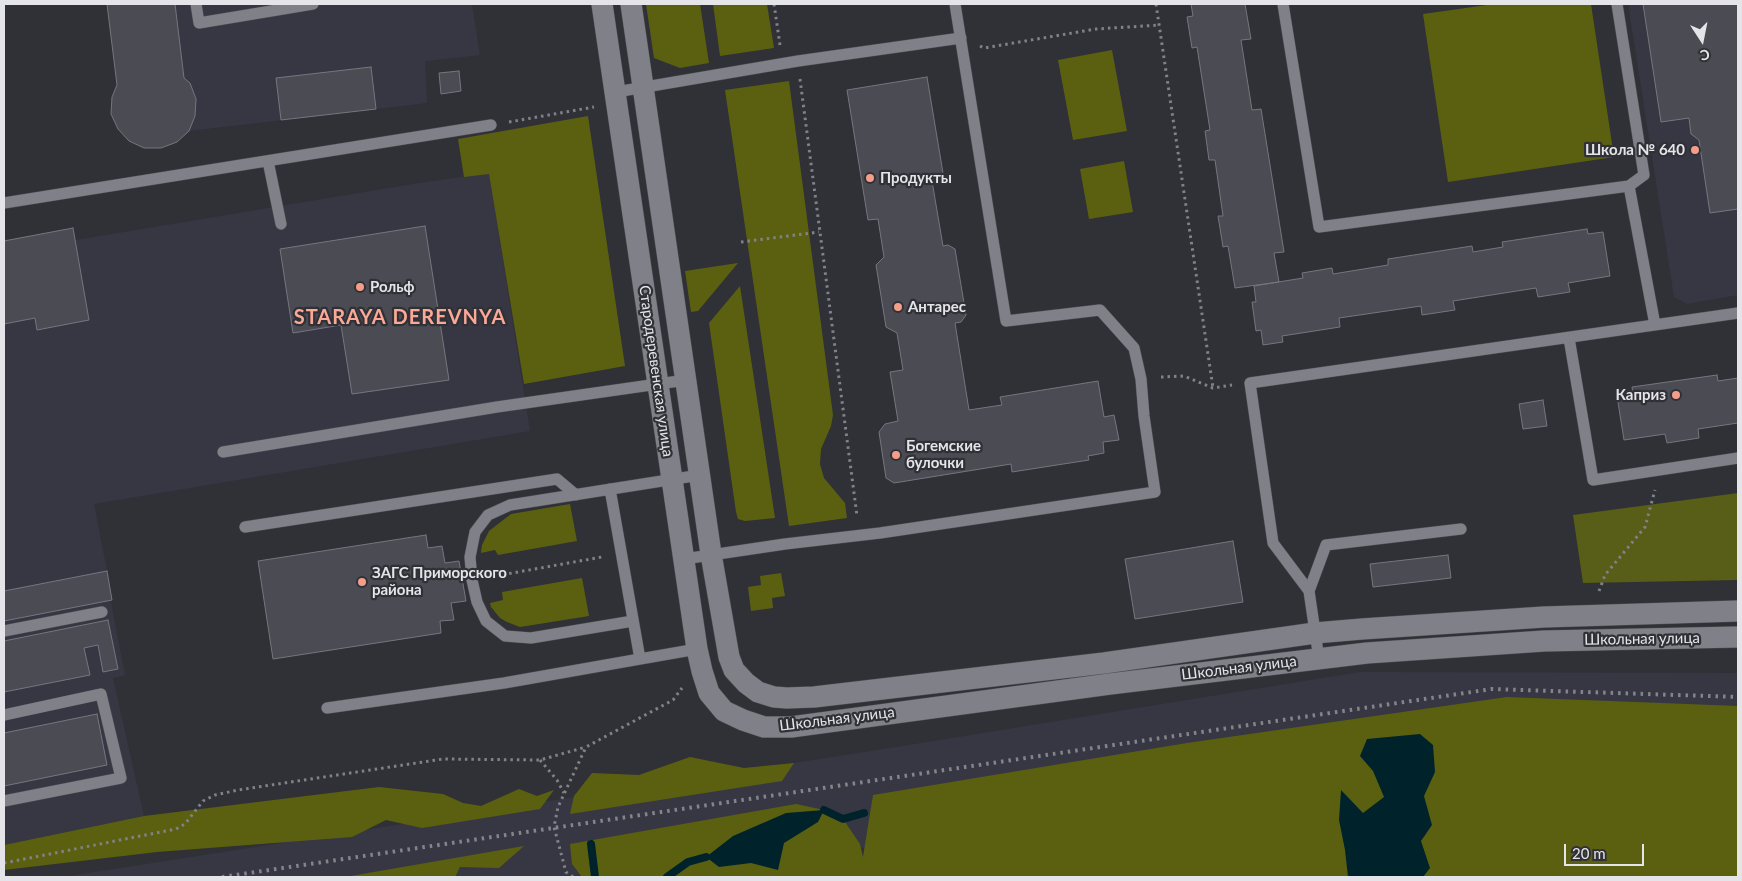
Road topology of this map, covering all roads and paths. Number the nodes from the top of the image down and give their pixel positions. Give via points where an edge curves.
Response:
1 (196, 4) edge
2 (313, 4) edge
3 (602, 4) edge
4 (631, 4) edge
5 (774, 4) edge
6 (955, 4) edge
7 (1156, 4) edge
8 (1283, 4) edge
9 (1617, 4) edge
10 (1160, 25) junction
11 (961, 38) junction
12 (798, 61) junction
13 (783, 63) junction
14 (643, 87) junction
15 (616, 92) junction
16 (596, 106) dead end
17 (491, 125) joint
18 (268, 161) junction
19 (1629, 186) junction
20 (4, 203) edge
21 (280, 224) dead end
22 (819, 232) junction
23 (741, 242) dead end
24 (1738, 313) edge
25 (1655, 325) junction
26 (1569, 338) junction
27 (1140, 379) junction
28 (686, 380) junction
29 (1250, 383) junction
30 (658, 384) junction
31 (1213, 388) junction
32 (223, 452) dead end
33 (1738, 458) edge
34 (1660, 470) junction
35 (700, 474) junction
36 (672, 478) junction
37 (610, 489) junction
38 (576, 495) junction
39 (245, 527) dead end
40 (1461, 529) dead end
41 (1325, 533) dead end
42 (860, 536) junction
43 (1326, 545) junction
44 (621, 554) junction
45 (712, 554) junction
46 (684, 559) junction
47 (499, 575) dead end
48 (1309, 591) junction
49 (1598, 596) dead end
50 (1738, 611) edge
51 (102, 612) dead end
52 (633, 621) junction
53 (4, 631) edge
54 (1314, 633) junction
55 (1738, 637) edge
56 (697, 649) junction
57 (640, 659) junction
58 (1319, 659) junction
59 (681, 680) dead end
60 (758, 692) joint
61 (327, 708) dead end
62 (4, 715) edge
63 (743, 720) joint
64 (586, 746) junction
65 (540, 760) junction
66 (564, 793) junction
67 (4, 801) edge
68 (4, 863) edge
69 (573, 877) edge

1 - 2 lane via 199,23
3 - 15 street, Стародеревенская улица
4 - 14 street, Стародеревенская улица
5 - 13 path
6 - 11 lane
7 - 10 path
8 - 19 lane via 1319,227
9 - 19 lane via 1644,175
10 - 11 path via 1096,30 984,48
10 - 31 path
11 - 12 lane
11 - 27 lane via 1006,320 1100,310 1134,348
12 - 13 lane
12 - 22 path
13 - 14 lane
14 - 15 lane
14 - 28 street, Стародеревенская улица
15 - 30 street, Стародеревенская улица
16 - 17 path
17 - 18 lane
18 - 20 lane
18 - 21 lane
19 - 25 lane
22 - 23 path
22 - 42 path
24 - 25 lane
25 - 26 lane
26 - 29 lane
26 - 34 lane via 1593,480
27 - 31 path via 1184,376
27 - 42 lane via 1155,492
28 - 30 lane
28 - 35 street, Стародеревенская улица
29 - 31 path
29 - 48 lane via 1272,543
30 - 32 lane
30 - 36 street, Стародеревенская улица
33 - 34 lane
34 - 49 path via 1645,527 1604,575
35 - 36 lane
35 - 45 street, Стародеревенская улица
36 - 37 lane
36 - 46 street, Стародеревенская улица
37 - 38 lane
37 - 44 lane
38 - 39 lane via 557,479
38 - 52 lane via 510,506 488,515 474,532 470,558 477,602 486,620 505,636 531,638
40 - 43 lane
41 - 43 lane
42 - 45 lane
43 - 48 lane
44 - 47 path
44 - 52 lane
45 - 46 lane
45 - 60 street, Стародеревенская улица via 729,657 734,670
46 - 56 street, Стародеревенская улица
48 - 54 lane
50 - 54 street, Школьная улица via 1544,617
51 - 53 lane
52 - 57 lane
54 - 58 lane
54 - 60 street, Школьная улица via 1104,663 814,697 774,697
55 - 58 street, Школьная улица via 1544,641
56 - 57 lane
56 - 63 street, Стародеревенская улица via 710,693 724,711
57 - 61 lane via 504,683
58 - 63 street, Школьная улица via 791,727 764,727
59 - 64 path via 682,688 673,700
62 - 67 lane via 101,694 121,778
64 - 65 path
64 - 66 path
65 - 66 path
65 - 68 path via 443,759 215,794 176,830
66 - 69 path via 554,827 566,872

